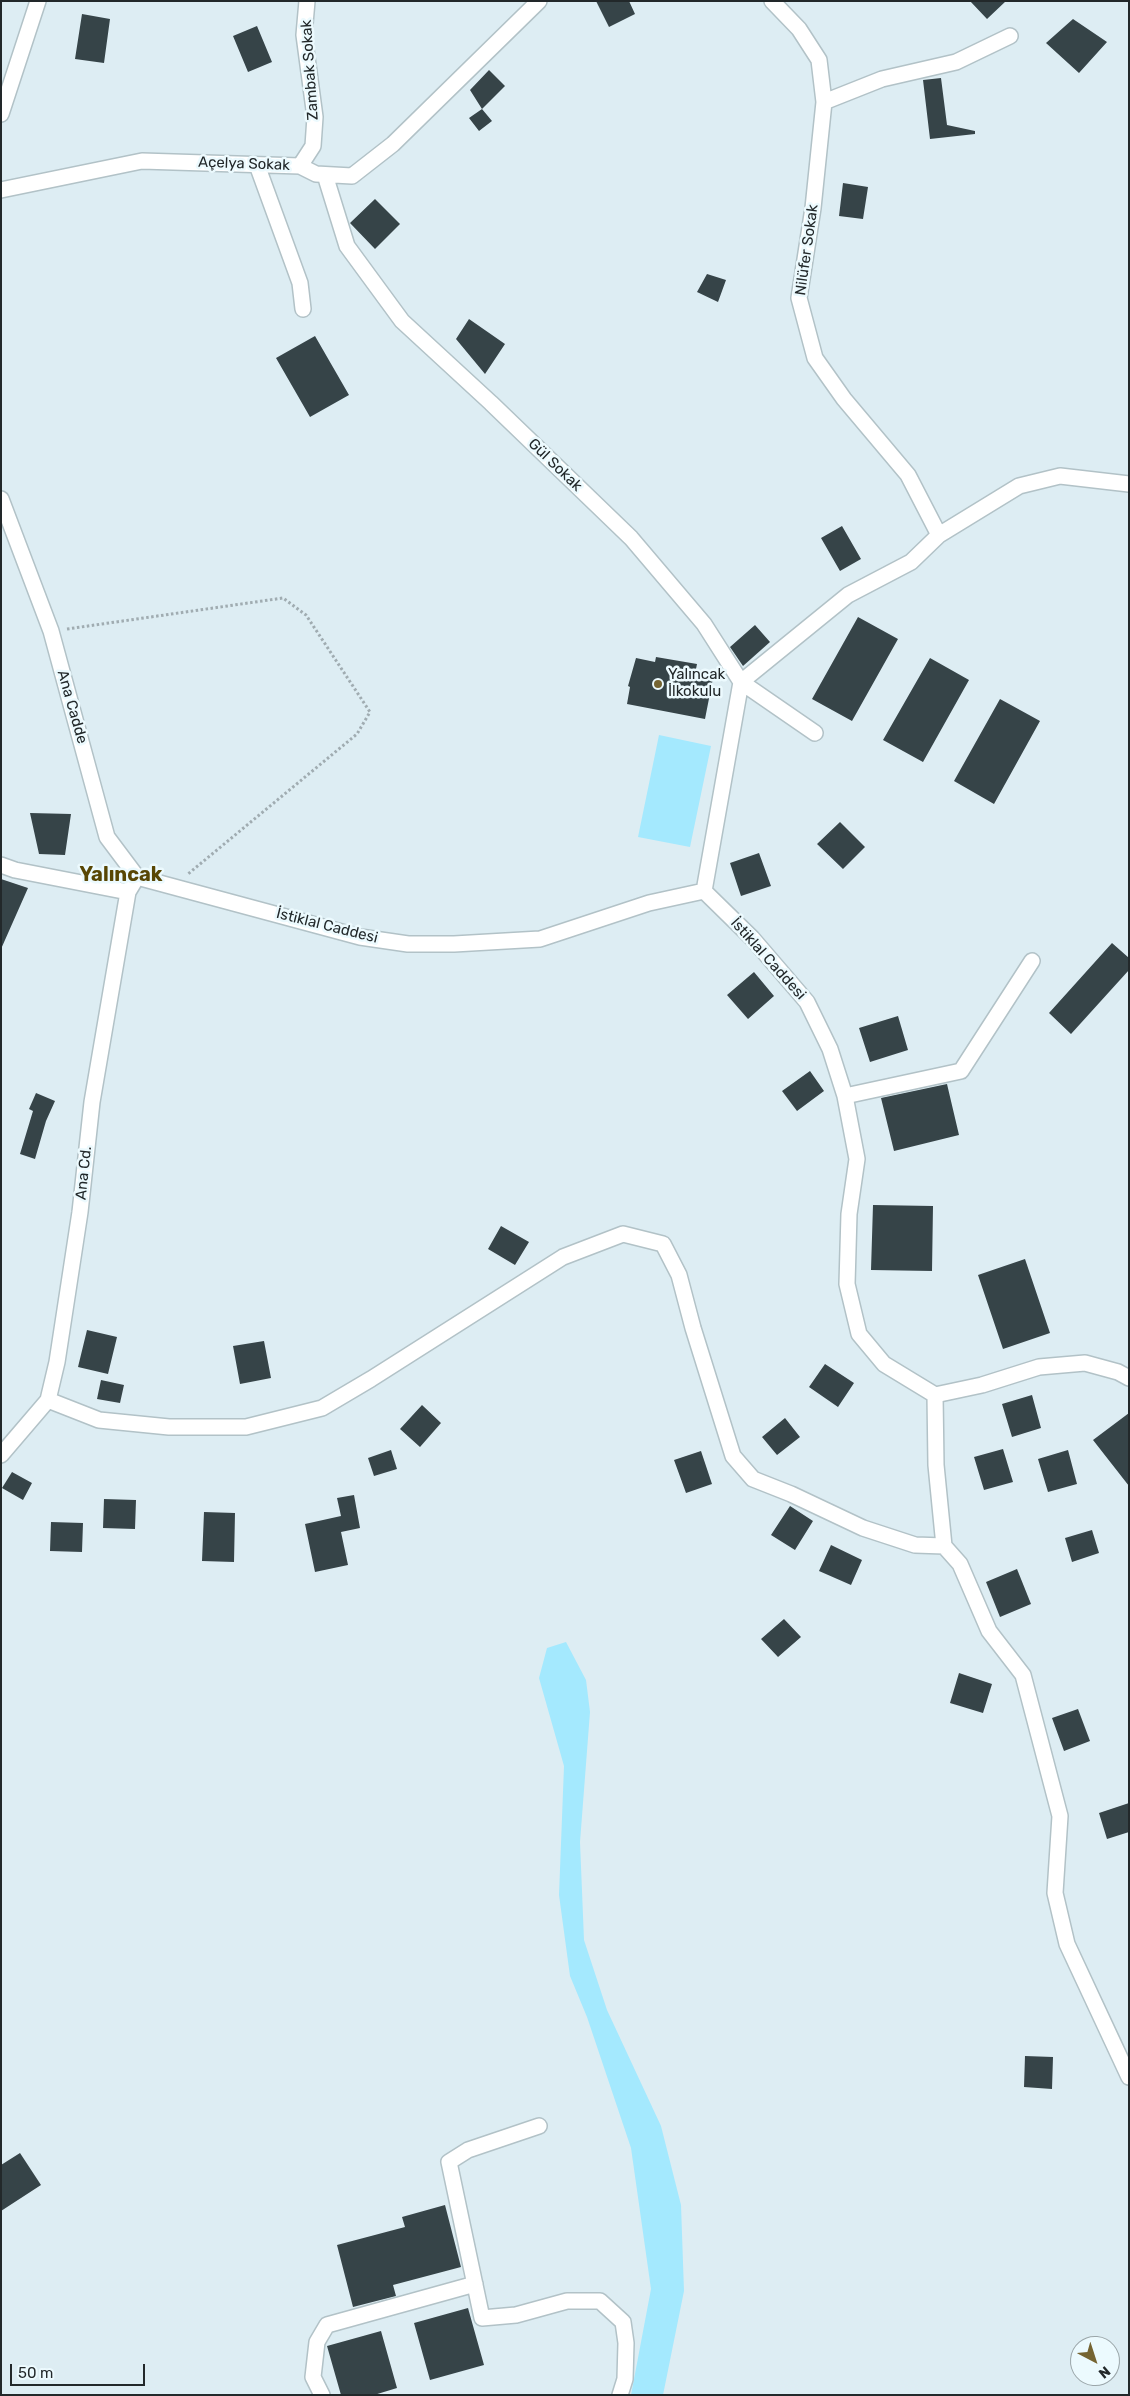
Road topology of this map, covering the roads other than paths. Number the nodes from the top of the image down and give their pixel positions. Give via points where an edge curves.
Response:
1 (38, 1) edge
2 (306, 1) edge
3 (539, 1) edge
4 (772, 1) edge
5 (1010, 36) dead end
6 (824, 102) junction
7 (1, 114) edge
8 (257, 165) junction
9 (300, 166) junction
10 (326, 175) junction
11 (1, 190) edge
12 (303, 309) dead end
13 (1129, 484) edge
14 (1, 499) edge
15 (4, 515) edge
16 (939, 535) junction
17 (741, 682) junction
18 (815, 733) dead end
19 (1, 865) edge
20 (137, 877) junction
21 (128, 892) junction
22 (704, 892) junction
23 (1032, 961) dead end
24 (845, 1096) junction
25 (1129, 1378) edge
26 (934, 1395) junction
27 (48, 1400) junction
28 (1, 1455) edge
29 (944, 1546) junction
30 (1129, 2077) edge
31 (538, 2126) dead end
32 (475, 2284) junction
33 (322, 2395) edge
34 (620, 2395) edge

1 - 7 street
2 - 9 street, Zambak Sokak via 304,35 315,117 313,146
3 - 10 street, Açelya Sokak via 394,144 352,176
4 - 6 street, Nilüfer Sokak via 799,29 819,60
5 - 6 street via 956,62 882,79
6 - 16 street, Nilüfer Sokak via 813,208 799,298 814,358 908,475
8 - 9 street, Açelya Sokak
8 - 11 street, Açelya Sokak via 142,161
8 - 12 street via 300,283
9 - 10 street, Açelya Sokak
10 - 17 street, Gül Sokak via 347,246 402,321 631,538 704,624
13 - 16 street via 1060,476 1019,486
14 - 15 street, Ana Cadde
15 - 20 street, Ana Cadde via 51,631 107,837
16 - 17 street via 911,562 848,595
17 - 18 street, Gül Sokak
17 - 22 street
19 - 21 street
20 - 21 street, Ana Cd.
20 - 22 street, İstiklal Caddesi via 360,937 408,944 540,939 649,903
21 - 27 street, Ana Cd. via 92,1102 80,1212 57,1362
22 - 24 street, İstiklal Caddesi via 752,938 807,1002 830,1049
23 - 24 street via 962,1071
24 - 26 street, İstiklal Caddesi via 857,1159 849,1214 847,1284 859,1334 884,1364
25 - 26 street via 1085,1363 1039,1367 982,1385
26 - 29 street via 936,1465
27 - 28 street, Ana Cd.
27 - 29 street via 99,1420 169,1427 246,1427 322,1408 563,1257 623,1234 663,1244 679,1275 733,1456 753,1479 863,1528 915,1545
29 - 30 street via 960,1564 989,1631 1023,1675 1060,1816 1055,1893 1067,1944
31 - 32 street via 468,2150 449,2162
32 - 33 street via 327,2324 317,2342 313,2377
32 - 34 street via 482,2318 516,2315 567,2301 600,2301 622,2322 626,2343 625,2379

